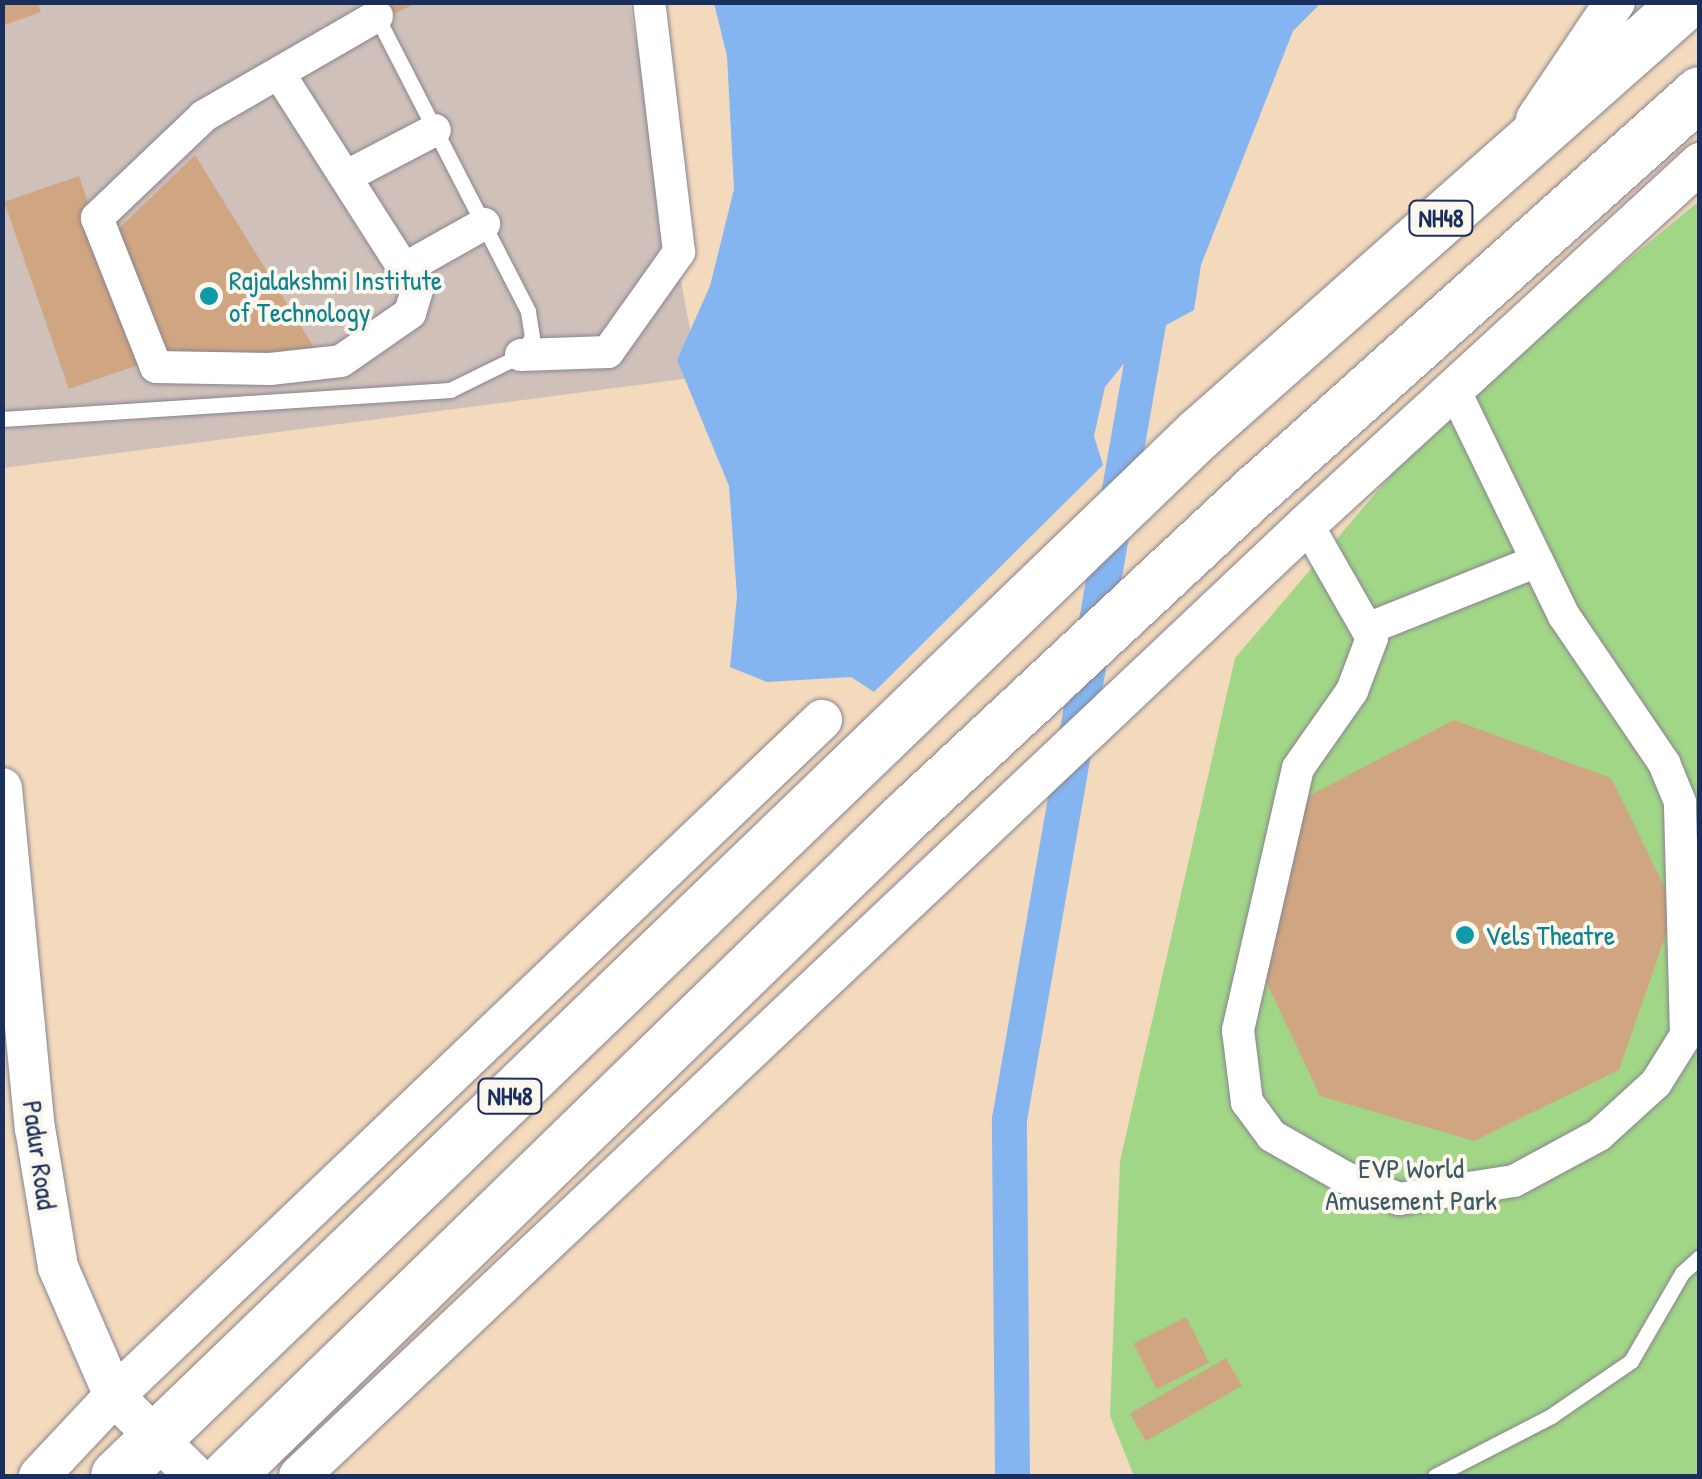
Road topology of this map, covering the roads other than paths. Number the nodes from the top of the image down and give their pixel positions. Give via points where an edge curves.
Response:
1 (649, 2) edge
2 (1615, 2) edge
3 (1687, 2) edge
4 (373, 9) edge
5 (280, 75) junction
6 (1700, 92) edge
7 (1700, 127) edge
8 (435, 130) junction
9 (1511, 156) junction
10 (1700, 163) edge
11 (347, 176) junction
12 (1573, 204) junction
13 (484, 224) junction
14 (404, 269) junction
15 (520, 356) junction
16 (1454, 389) junction
17 (2, 419) edge
18 (1300, 530) junction
19 (1537, 561) junction
20 (1367, 629) junction
21 (822, 720) dead end
22 (2, 788) edge
23 (1700, 1257) edge
24 (114, 1396) junction
25 (156, 1435) junction
26 (39, 1476) edge
27 (117, 1476) edge
28 (196, 1476) edge
29 (228, 1476) edge
30 (300, 1476) edge
31 (1435, 1476) edge

1 - 15 street via 679,252 608,352
2 - 9 street
3 - 9 highway, NH48
4 - 5 street
4 - 8 lane
5 - 11 street
5 - 14 street via 204,116 98,218 156,367 270,369 341,362 410,313 417,290
6 - 12 highway, NH48
7 - 12 street
8 - 11 street
8 - 13 lane
9 - 25 highway, NH48 via 1198,435
10 - 16 street
11 - 14 street
12 - 29 highway, NH48 via 907,816
13 - 14 street
13 - 15 lane via 533,324
15 - 17 lane via 450,390
16 - 18 street
16 - 19 street
18 - 20 street
18 - 30 street
19 - 20 street
19 - 20 street via 1564,616 1664,764 1680,802 1686,1035 1656,1082 1599,1134 1514,1182 1399,1198 1346,1178 1272,1136 1248,1102 1238,1030 1298,768 1352,690 1372,638
21 - 24 street
22 - 24 street, Padur Road via 35,1128 58,1268
23 - 31 lane via 1682,1272 1631,1362 1551,1416
24 - 25 street, Padur Road
24 - 26 street
25 - 27 highway, NH48
25 - 28 street, Padur Road

